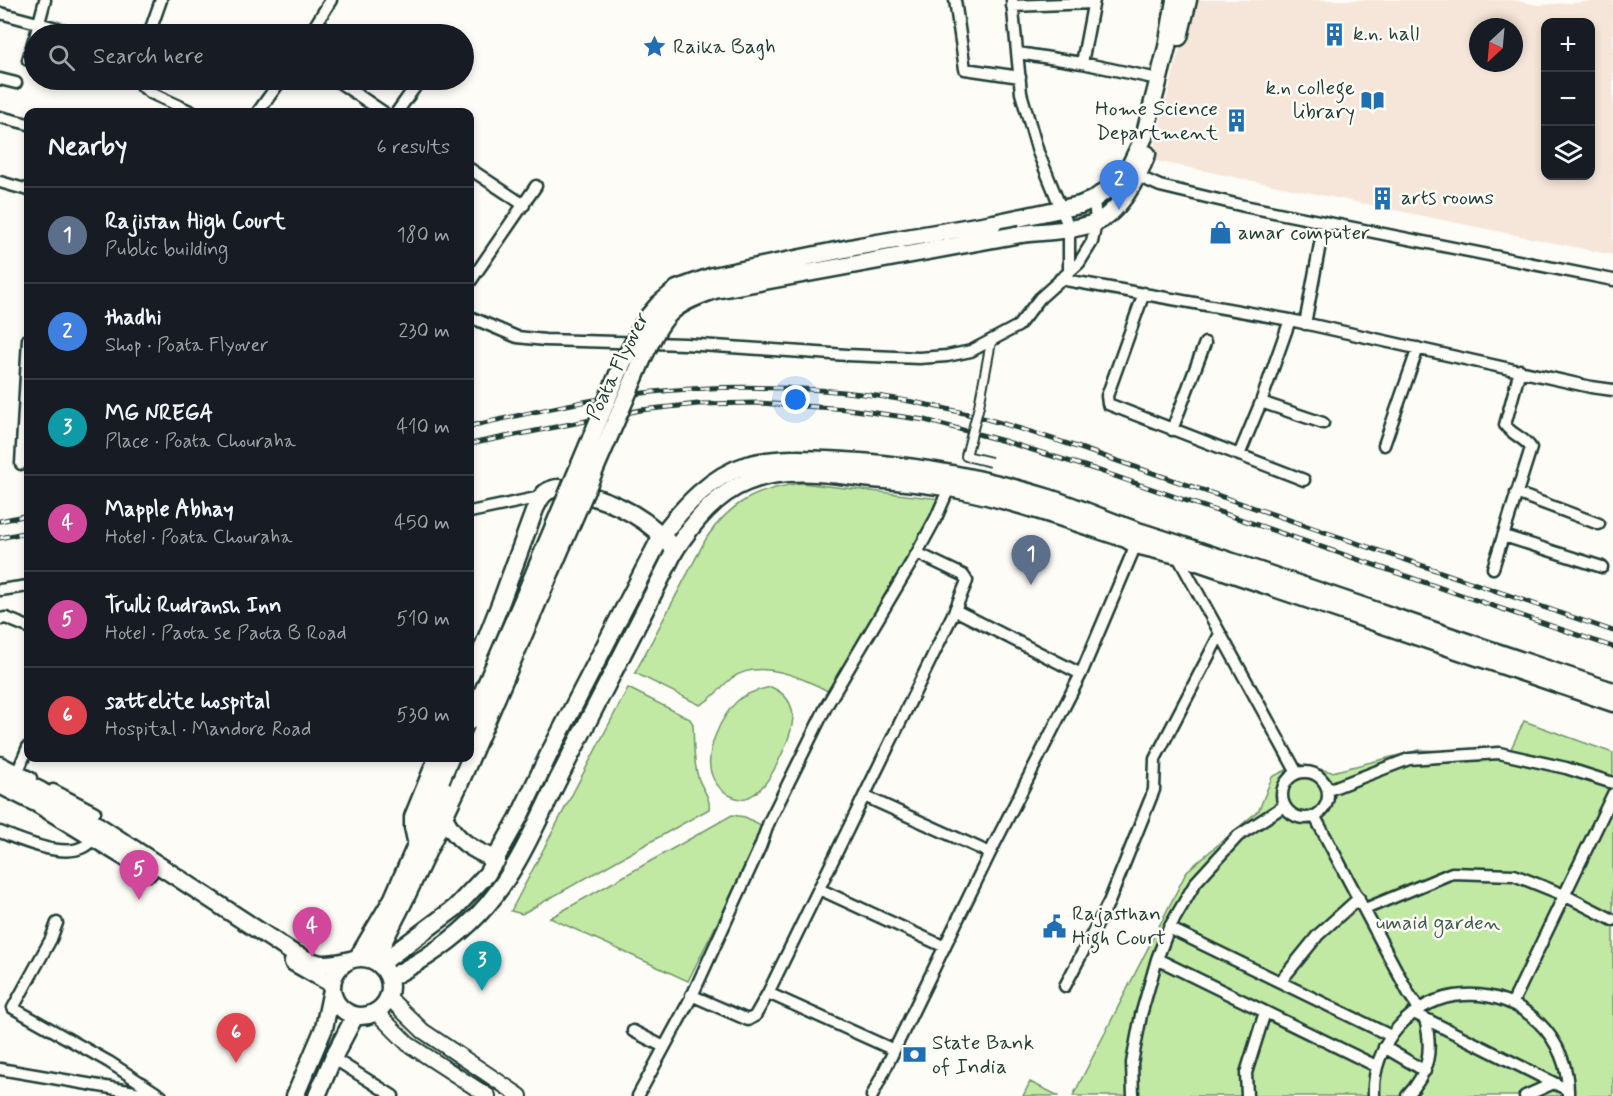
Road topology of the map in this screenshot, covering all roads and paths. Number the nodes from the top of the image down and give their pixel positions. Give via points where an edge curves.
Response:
1 (45, 0) edge
2 (161, 0) edge
3 (331, 0) edge
4 (955, 0) edge
5 (1175, 0) edge
6 (1188, 0) edge
7 (1093, 2) edge
8 (1012, 3) edge
9 (0, 13) edge
10 (38, 24) edge
11 (153, 24) edge
12 (316, 24) edge
13 (24, 26) edge
14 (1018, 53) junction
15 (1082, 63) junction
16 (1020, 77) junction
17 (1158, 79) junction
18 (0, 80) edge
19 (16, 83) dead end
20 (147, 90) edge
21 (274, 90) edge
22 (351, 90) edge
23 (413, 90) edge
24 (183, 108) edge
25 (261, 108) edge
26 (377, 108) edge
27 (400, 108) edge
28 (0, 117) edge
29 (24, 123) edge
30 (474, 172) edge
31 (1132, 174) junction
32 (0, 182) edge
33 (536, 186) dead end
34 (24, 189) edge
35 (1094, 199) junction
36 (524, 205) junction
37 (1063, 209) junction
38 (1096, 222) junction
39 (1324, 223) junction
40 (1069, 228) junction
41 (1064, 275) junction
42 (474, 276) edge
43 (1613, 280) edge
44 (1144, 293) junction
45 (474, 319) edge
46 (1290, 320) junction
47 (1305, 324) junction
48 (990, 342) junction
49 (1205, 343) dead end
50 (1418, 348) junction
51 (1520, 370) junction
52 (1613, 390) edge
53 (1261, 402) junction
54 (24, 418) edge
55 (1323, 423) dead end
56 (1172, 430) junction
57 (1384, 445) dead end
58 (1239, 455) junction
59 (21, 464) dead end
60 (1304, 480) dead end
61 (987, 481) junction
62 (949, 488) junction
63 (1516, 493) junction
64 (541, 497) junction
65 (474, 511) edge
66 (1599, 524) dead end
67 (662, 535) junction
68 (1504, 536) junction
69 (1138, 538) junction
70 (675, 550) junction
71 (916, 553) junction
72 (1177, 555) junction
73 (1602, 567) dead end
74 (1493, 568) dead end
75 (24, 587) edge
76 (0, 590) edge
77 (955, 610) junction
78 (0, 618) edge
79 (24, 625) edge
80 (1220, 634) junction
81 (474, 670) edge
82 (1081, 674) junction
83 (590, 679) junction
84 (607, 687) junction
85 (1613, 691) edge
86 (1613, 703) edge
87 (474, 712) edge
88 (474, 733) edge
89 (24, 757) edge
90 (0, 762) edge
91 (435, 762) edge
92 (454, 762) edge
93 (461, 762) edge
94 (0, 771) edge
95 (18, 771) junction
96 (1297, 773) junction
97 (1613, 783) edge
98 (451, 784) junction
99 (0, 785) edge
100 (1328, 790) junction
101 (1613, 794) edge
102 (864, 796) junction
103 (38, 797) junction
104 (1284, 806) junction
105 (444, 817) junction
106 (1315, 817) junction
107 (96, 825) junction
108 (0, 832) edge
109 (417, 845) junction
110 (990, 853) junction
111 (497, 860) junction
112 (819, 889) junction
113 (1564, 895) junction
114 (1359, 898) junction
115 (1365, 909) junction
116 (1613, 920) edge
117 (57, 923) dead end
118 (1169, 928) junction
119 (945, 947) junction
120 (1157, 959) junction
121 (370, 964) junction
122 (1280, 982) junction
123 (332, 987) junction
124 (1065, 987) dead end
125 (768, 993) junction
126 (691, 995) junction
127 (388, 998) junction
128 (1512, 1004) junction
129 (376, 1012) junction
130 (1265, 1012) junction
131 (1420, 1014) junction
132 (355, 1016) junction
133 (633, 1031) dead end
134 (1391, 1036) junction
135 (664, 1047) junction
136 (1383, 1047) junction
137 (894, 1050) junction
138 (333, 1058) junction
139 (1376, 1065) junction
140 (0, 1069) edge
141 (1425, 1071) junction
142 (1554, 1083) junction
143 (1568, 1093) edge
144 (159, 1096) edge
145 (295, 1096) edge
146 (317, 1096) edge
147 (393, 1096) edge
148 (488, 1096) edge
149 (520, 1096) edge
150 (638, 1096) edge
151 (872, 1096) edge
152 (1133, 1096) edge
153 (1247, 1096) edge
154 (1374, 1096) edge
155 (1407, 1096) edge
156 (1525, 1096) edge

1 - 10 street
2 - 11 street
3 - 12 street
4 - 16 street via 965,69
5 - 17 main road
6 - 31 main road via 1151,141
7 - 8 street
7 - 15 street
8 - 14 street
9 - 13 street
14 - 15 street
14 - 16 street
15 - 17 street
16 - 37 street via 1025,113
17 - 31 main road
18 - 19 street
20 - 24 street
21 - 25 street
22 - 26 street
23 - 27 street
28 - 29 street
30 - 36 street
31 - 35 main road
31 - 38 main road via 1122,201
31 - 39 street via 1160,186
32 - 34 street
33 - 36 street
35 - 37 main road, Poata Flyover
35 - 38 street
36 - 42 street
37 - 40 street
37 - 87 main road, Poata Flyover, bridge via 713,276 677,289 659,304 622,362
38 - 40 main road, Poata Flyover
38 - 41 street via 1092,243 1079,263
39 - 43 street
39 - 47 street
40 - 41 street
40 - 88 main road, Poata Flyover, bridge via 715,290 674,309 659,326 642,358
41 - 44 street
41 - 48 street via 1018,326
44 - 46 street
44 - 56 street via 1107,396 1108,404
45 - 48 street via 517,338 847,355 947,356
46 - 47 street
46 - 53 street
47 - 50 street
48 - 61 street, bridge via 966,456 991,462
49 - 56 street
50 - 51 street
50 - 57 street
51 - 52 street
51 - 63 street via 1504,425 1532,448
53 - 55 street
53 - 58 street
54 - 59 street
56 - 58 street
58 - 60 street
61 - 67 main road via 861,462 772,460 721,477 699,493
61 - 69 main road via 1051,499
62 - 69 main road via 1126,538
62 - 70 main road via 838,474 790,472 762,477 724,494
62 - 71 street
63 - 66 street
63 - 68 street
64 - 65 street
64 - 67 main road via 560,488 598,498 629,511
64 - 81 main road
67 - 70 main road
67 - 83 main road
68 - 73 street
68 - 74 street
69 - 72 main road
69 - 82 street
69 - 85 main road via 1248,566
70 - 84 main road
71 - 77 street via 965,577 967,581
71 - 126 street via 827,705
72 - 80 street
72 - 86 main road
75 - 76 street
77 - 82 street
77 - 102 street
78 - 79 street
80 - 96 street
80 - 124 street via 1155,759 1154,789 1109,902
82 - 110 street
83 - 84 main road
83 - 111 main road
84 - 121 main road via 503,884 479,914 410,967
89 - 95 street
90 - 95 street
91 - 109 main road via 413,817
92 - 98 main road, Poata Flyover
93 - 98 main road, Poata Flyover, bridge
94 - 103 main road
95 - 107 street
96 - 100 street via 1319,776
96 - 104 street via 1283,785
97 - 100 street via 1499,753 1409,759
98 - 105 main road, Poata Flyover
98 - 109 main road, Poata Flyover
99 - 103 main road
100 - 106 street via 1326,806
101 - 113 street
102 - 110 street
102 - 112 street
103 - 107 main road
104 - 106 street via 1298,818
104 - 118 street via 1238,836 1196,882
105 - 111 main road via 467,846
105 - 121 main road, Poata Flyover
106 - 114 street
107 - 108 street via 80,849 70,851
107 - 121 main road via 293,953 327,966
107 - 123 main road
109 - 121 main road, Poata Flyover
110 - 119 street
111 - 121 main road via 455,908
112 - 119 street
112 - 125 street
113 - 115 street via 1514,874 1452,873
113 - 116 street
113 - 128 street
114 - 115 street
114 - 122 street via 1318,935
115 - 131 street
117 - 144 street via 14,1008 109,1062
118 - 120 street
118 - 122 street
119 - 137 street
120 - 130 street
120 - 152 street via 1132,1063
121 - 123 main road via 334,975
121 - 127 main road via 391,992
122 - 134 street
123 - 132 main road via 339,1007
123 - 145 main road via 324,1028
125 - 126 street via 755,1016 748,1020
125 - 137 street
126 - 135 street
127 - 129 main road
127 - 149 street via 423,1031
128 - 131 street via 1462,994 1439,999
128 - 143 street via 1538,1021 1556,1042 1566,1066
129 - 132 main road
129 - 148 street via 408,1044
130 - 139 street
130 - 153 street via 1246,1073
131 - 134 street via 1399,1026
131 - 141 street via 1428,1042
131 - 142 street
132 - 138 main road
133 - 135 street
134 - 136 street
135 - 150 street
136 - 139 street
136 - 141 street
137 - 151 street
138 - 146 main road
138 - 147 street
139 - 154 street
140 - 144 street
141 - 155 street
142 - 143 street
142 - 156 street

